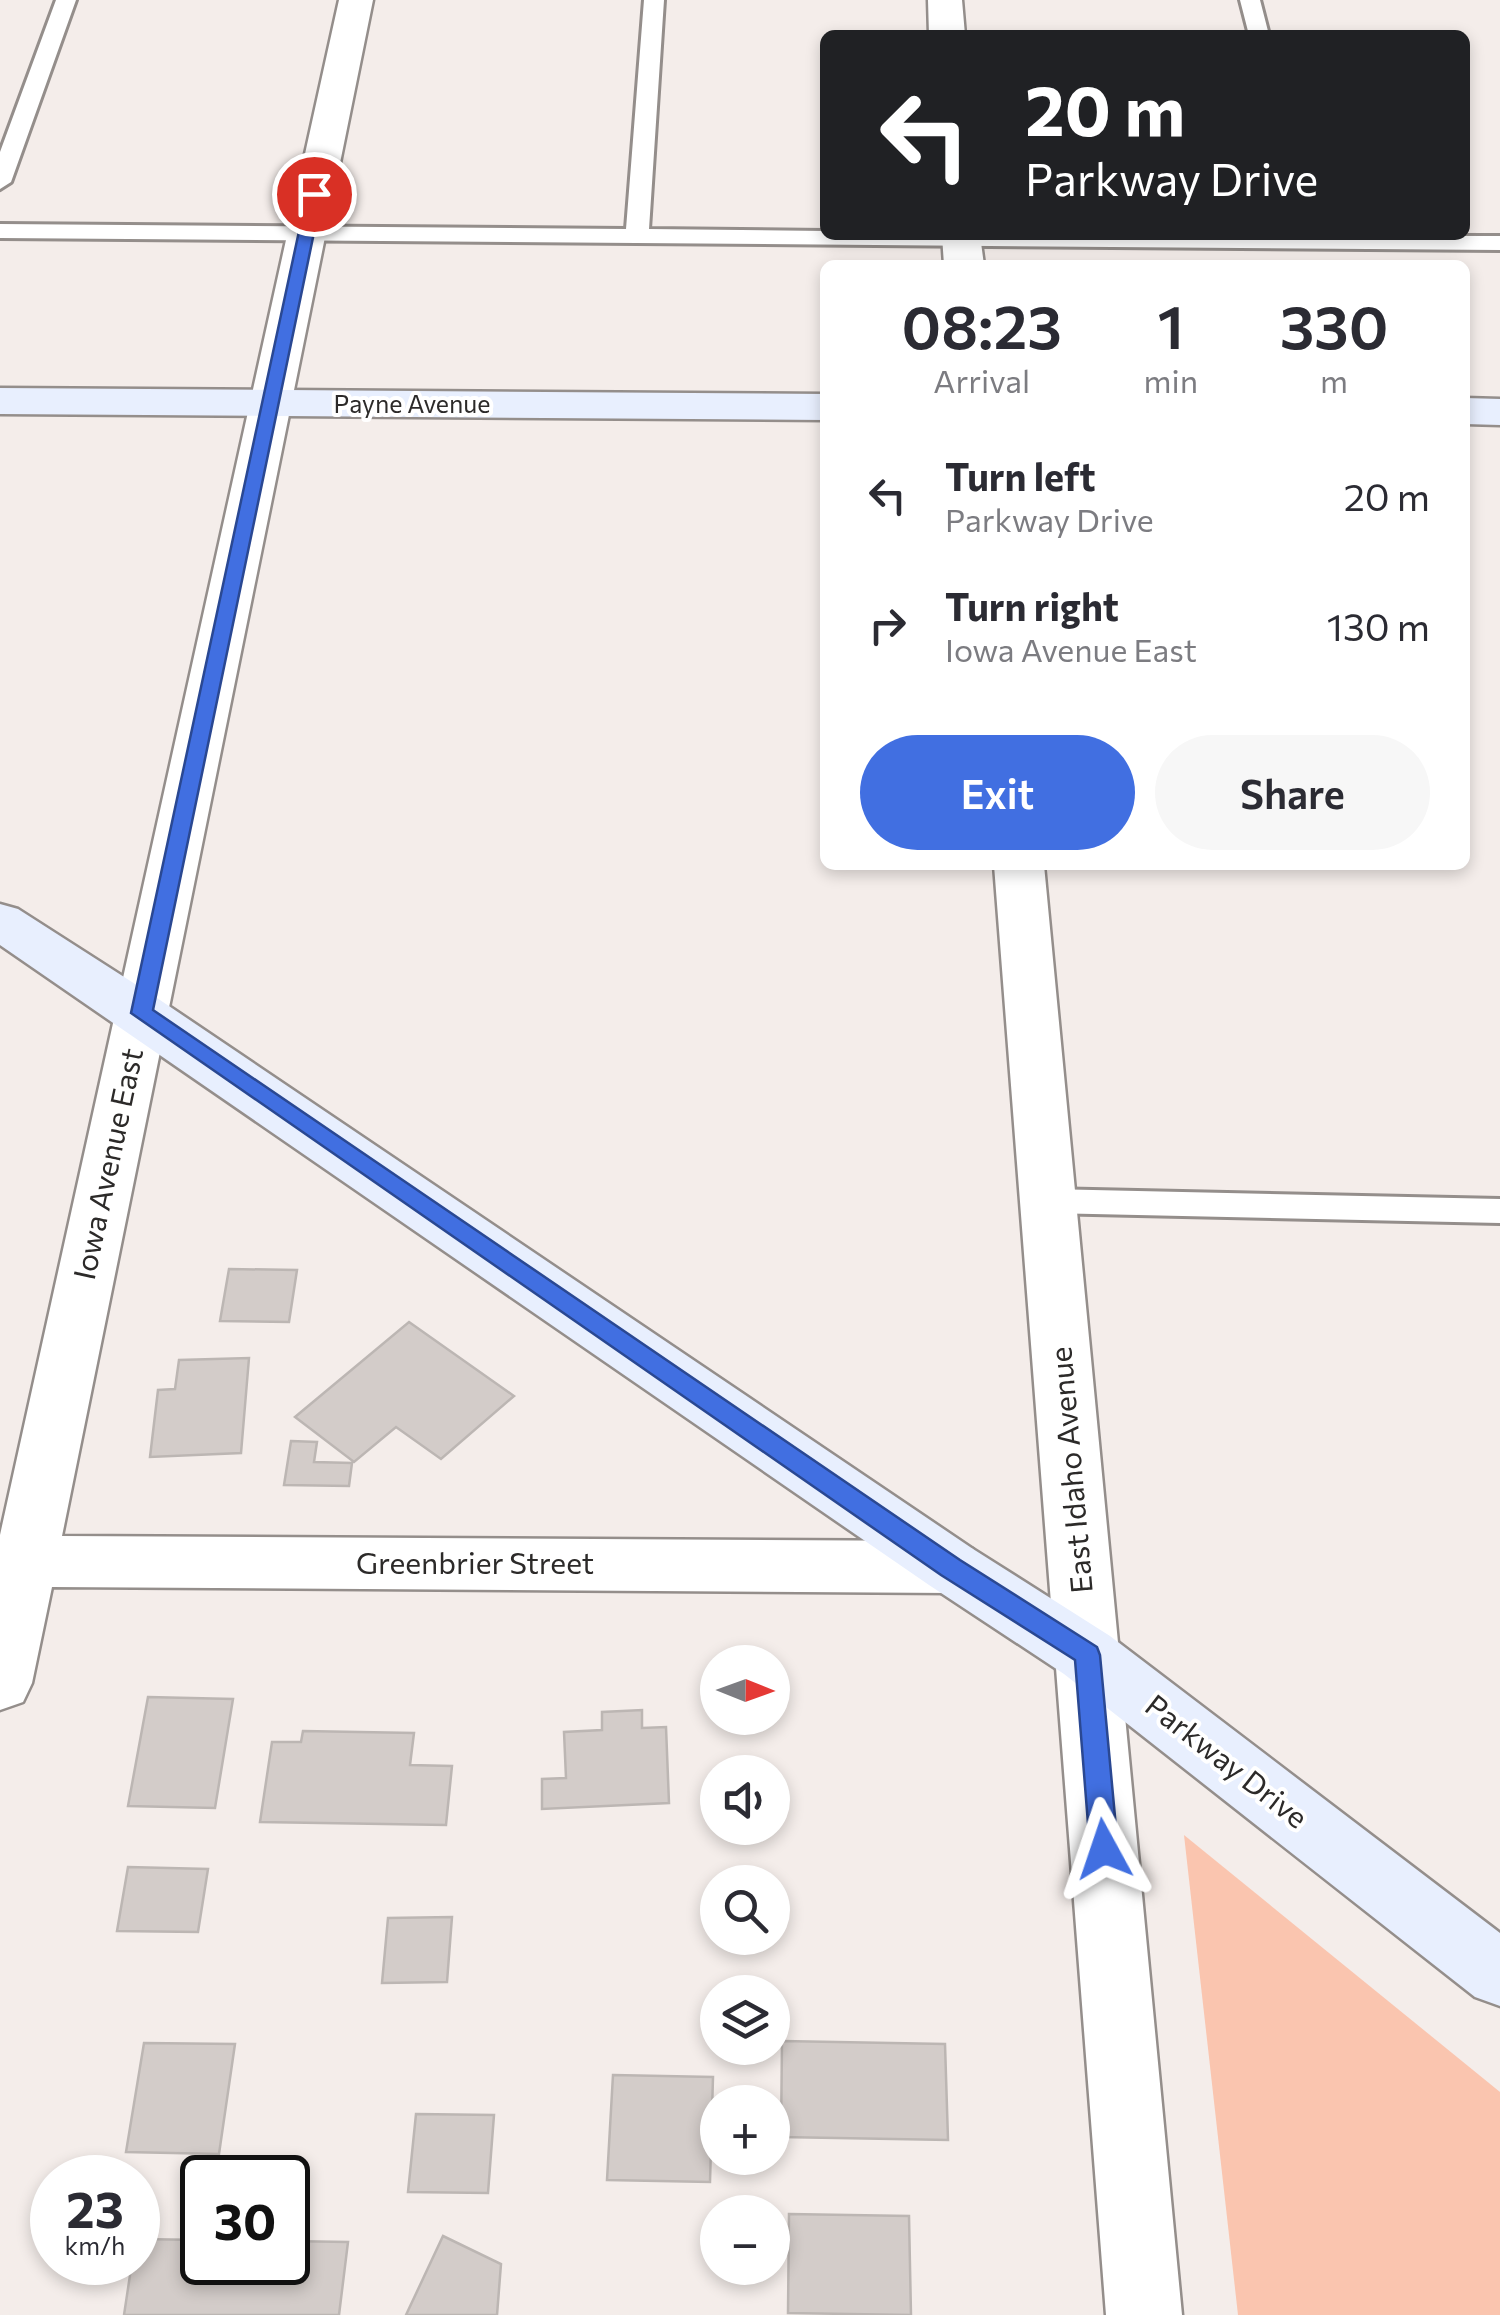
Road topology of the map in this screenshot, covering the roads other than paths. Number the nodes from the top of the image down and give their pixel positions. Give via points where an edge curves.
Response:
1 (66, 0) edge
2 (356, 0) edge
3 (654, 0) edge
4 (945, 0) edge
5 (1250, 0) edge
6 (947, 30) edge
7 (1258, 30) edge
8 (0, 182) edge
9 (0, 231) edge
10 (306, 233) junction
11 (637, 236) junction
12 (1221, 240) edge
13 (1371, 240) edge
14 (1500, 244) edge
15 (962, 246) edge
16 (0, 401) edge
17 (270, 403) junction
18 (820, 407) edge
19 (1470, 412) edge
20 (1500, 412) edge
21 (1020, 870) edge
22 (0, 922) edge
23 (142, 1013) junction
24 (1048, 1201) junction
25 (1500, 1211) edge
26 (13, 1561) edge
27 (950, 1567) junction
28 (1087, 1655) junction
29 (0, 1683) edge
30 (1500, 1974) edge
31 (1144, 2315) edge

1 - 8 lane
2 - 10 street, Iowa Avenue East
3 - 11 lane
4 - 6 street
5 - 7 lane
9 - 10 lane
10 - 11 lane
10 - 17 street, Iowa Avenue East
11 - 15 lane
12 - 15 lane
13 - 14 lane
16 - 17 street, Payne Avenue
17 - 18 street, Payne Avenue
17 - 23 street, Iowa Avenue East
19 - 20 street
21 - 24 street, East Idaho Avenue
22 - 23 street, Parkway Drive
23 - 26 street, Iowa Avenue East
23 - 27 street, Parkway Drive
24 - 25 lane
24 - 28 street, East Idaho Avenue
26 - 27 street, Greenbrier Street
26 - 29 street, Iowa Avenue East
27 - 28 street, Parkway Drive
28 - 30 street, Parkway Drive
28 - 31 street, East Idaho Avenue

